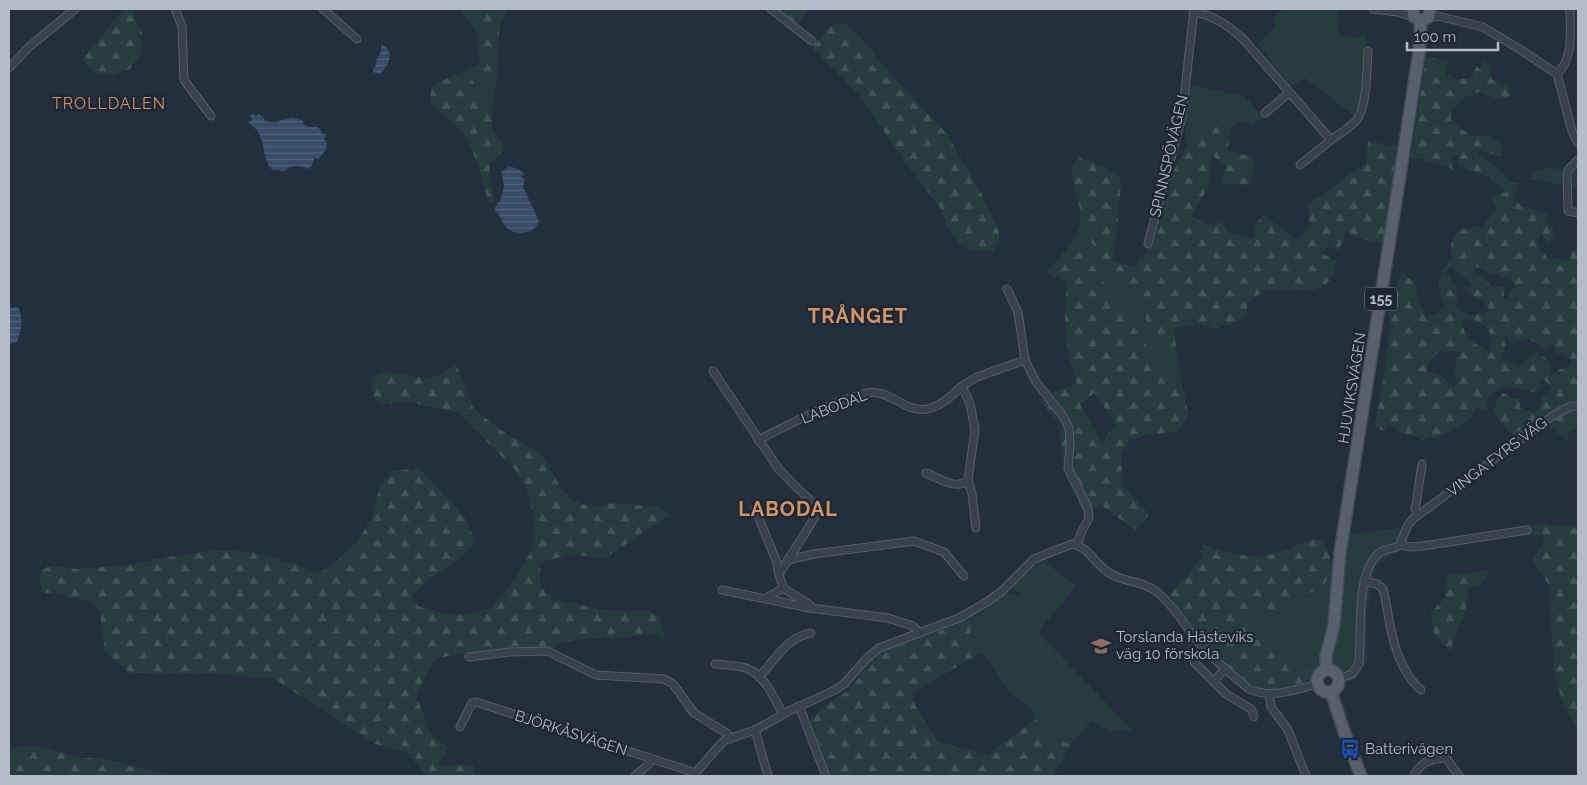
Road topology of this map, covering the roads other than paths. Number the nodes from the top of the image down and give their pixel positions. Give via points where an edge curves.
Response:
1 (75, 9) edge
2 (175, 9) edge
3 (323, 9) edge
4 (771, 9) edge
5 (1373, 9) edge
6 (1405, 9) edge
7 (1570, 9) edge
8 (1194, 10) edge
9 (1397, 12) junction
10 (1425, 14) edge
11 (357, 39) dead end
12 (812, 40) dead end
13 (1368, 51) dead end
14 (9, 68) edge
15 (1557, 74) junction
16 (1289, 93) junction
17 (1265, 113) dead end
18 (212, 116) dead end
19 (1331, 140) junction
20 (1578, 143) edge
21 (1578, 160) edge
22 (1300, 166) dead end
23 (1578, 213) edge
24 (1148, 244) dead end
25 (1007, 289) dead end
26 (1025, 360) junction
27 (713, 370) dead end
28 (962, 386) junction
29 (1578, 406) edge
30 (758, 440) junction
31 (1422, 464) dead end
32 (926, 473) dead end
33 (968, 480) junction
34 (755, 509) dead end
35 (1418, 515) junction
36 (976, 528) dead end
37 (1527, 530) dead end
38 (1401, 544) junction
39 (1077, 545) junction
40 (788, 560) junction
41 (779, 574) junction
42 (964, 576) dead end
43 (1364, 581) junction
44 (784, 588) junction
45 (722, 590) dead end
46 (765, 599) junction
47 (810, 608) junction
48 (811, 633) dead end
49 (920, 633) junction
50 (469, 657) dead end
51 (1194, 662) dead end
52 (715, 664) dead end
53 (1225, 668) junction
54 (1326, 670) junction
55 (759, 677) junction
56 (1338, 679) junction
57 (1214, 682) junction
58 (1317, 684) junction
59 (1421, 690) dead end
60 (1331, 692) junction
61 (1269, 694) junction
62 (799, 706) junction
63 (783, 714) junction
64 (1254, 717) dead end
65 (460, 727) dead end
66 (756, 730) junction
67 (730, 738) junction
68 (651, 759) junction
69 (694, 775) edge
70 (635, 776) edge
71 (768, 776) edge
72 (826, 776) edge
73 (1306, 776) edge
74 (1361, 776) edge
75 (1414, 776) edge
76 (1459, 776) edge

1 - 14 street
2 - 18 street via 184,39 184,80
3 - 11 street
4 - 12 street
5 - 9 street
6 - 9 street
7 - 15 street via 1568,54 1564,67
8 - 16 street via 1231,28
8 - 24 street, SPINNSPÖVÄGEN via 1182,117
9 - 10 street
10 - 15 street via 1484,26
10 - 54 main road, HJUVIKSVÄGEN / 155 via 1340,553 1334,625
13 - 19 street via 1360,114
15 - 20 street
16 - 17 street
16 - 19 street
19 - 22 street
21 - 23 street via 1567,174 1568,211
25 - 26 street via 1018,312
26 - 28 street via 977,376
26 - 39 street via 1068,428 1068,468 1090,514
27 - 30 street
28 - 30 street, LABODAL via 941,403 924,410 907,407 879,392 867,393 817,411
28 - 33 street via 975,429
29 - 35 street, VINGA FYRS VÄG via 1551,417
30 - 40 street via 787,478 819,508
31 - 35 street via 1416,505
32 - 33 street via 958,485
33 - 36 street
34 - 41 street
35 - 38 street, VINGA FYRS VÄG via 1408,525
37 - 38 street via 1423,546
38 - 43 street via 1378,554
39 - 49 street via 1038,556 987,602 959,618
39 - 53 street via 1112,575 1155,590 1198,642
40 - 41 street
40 - 42 street via 914,540 944,552
41 - 44 street
43 - 56 street via 1358,663 1352,674
43 - 59 street via 1384,589 1397,650 1410,678
44 - 46 street
44 - 47 street
45 - 46 street
46 - 47 street
47 - 49 street via 888,618 913,626
48 - 55 street via 792,640
49 - 62 street via 879,648 844,684
50 - 67 street via 548,651 596,675 664,679 673,684 694,713
51 - 57 street
52 - 55 street via 745,668
53 - 57 street
53 - 61 street via 1249,689
54 - 56 main road via 1335,673
54 - 58 main road, HJUVIKSVÄGEN / 155 via 1319,675
55 - 63 street
56 - 60 main road via 1337,687
57 - 64 street via 1251,709
58 - 60 main road via 1322,691
58 - 61 street
60 - 74 main road
61 - 73 street via 1271,707 1288,730
62 - 63 street
62 - 72 street
63 - 66 street
65 - 68 street, BJÖRKÅSVÄGEN via 472,703 476,702
66 - 67 street
66 - 71 street
67 - 69 street via 716,748
68 - 69 street, BJÖRKÅSVÄGEN via 680,767
68 - 70 street
75 - 76 street via 1426,762 1439,758 1446,758

